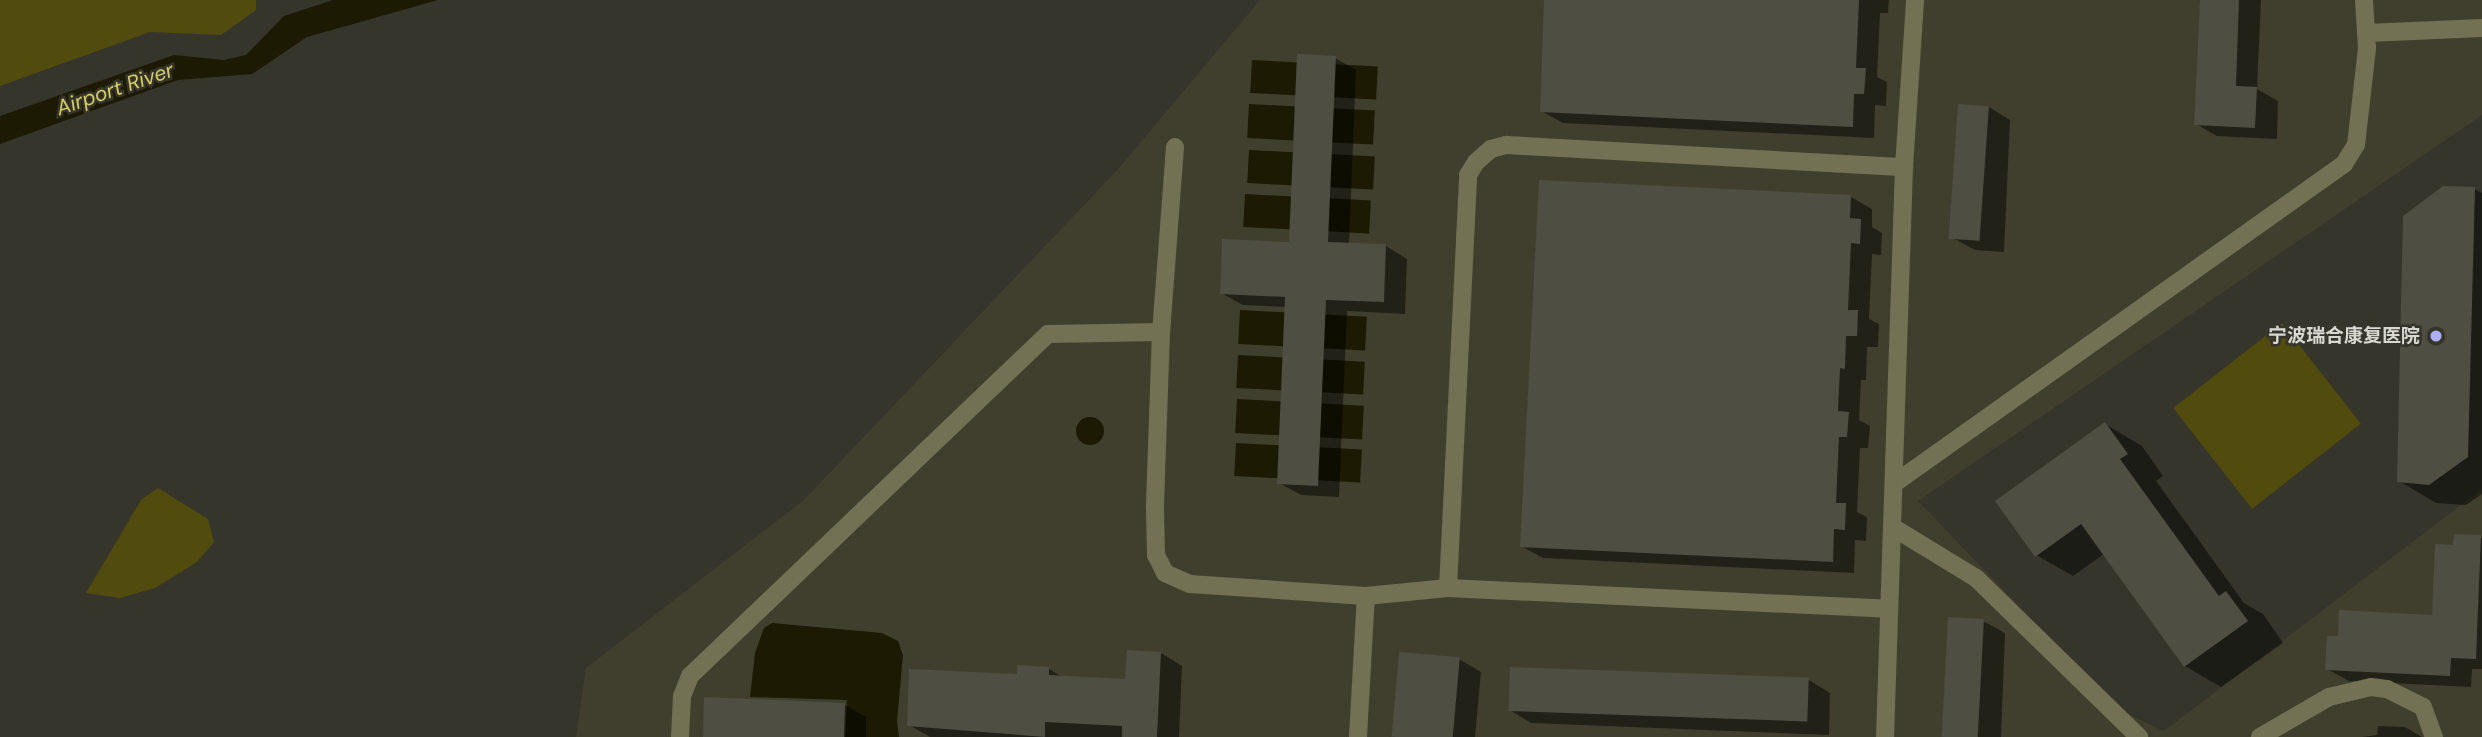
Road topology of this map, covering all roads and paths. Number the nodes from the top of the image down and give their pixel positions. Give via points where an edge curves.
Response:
1 (1915, 0) edge
2 (2364, 0) edge
3 (2482, 28) edge
4 (2367, 33) junction
5 (1175, 147) dead end
6 (1904, 167) junction
7 (1160, 332) junction
8 (1895, 483) junction
9 (1894, 528) junction
10 (1448, 588) junction
11 (1366, 596) junction
12 (1888, 609) junction
13 (680, 737) edge
14 (1358, 737) edge
15 (1885, 737) edge
16 (2139, 737) edge
17 (2260, 737) edge
18 (2434, 737) edge

1 - 6 lane
2 - 4 lane
3 - 4 lane
4 - 8 lane via 2356,145 2344,164
5 - 7 lane
6 - 8 lane
6 - 10 lane via 1506,145 1491,149 1476,162 1468,175
7 - 11 lane via 1156,555 1165,573 1190,584
7 - 13 lane via 1048,334 690,676 682,696
8 - 9 lane
9 - 12 lane
9 - 16 lane via 1976,578
10 - 11 lane
10 - 12 lane
11 - 14 lane
12 - 15 lane
17 - 18 lane via 2329,697 2371,687 2387,689 2423,707

